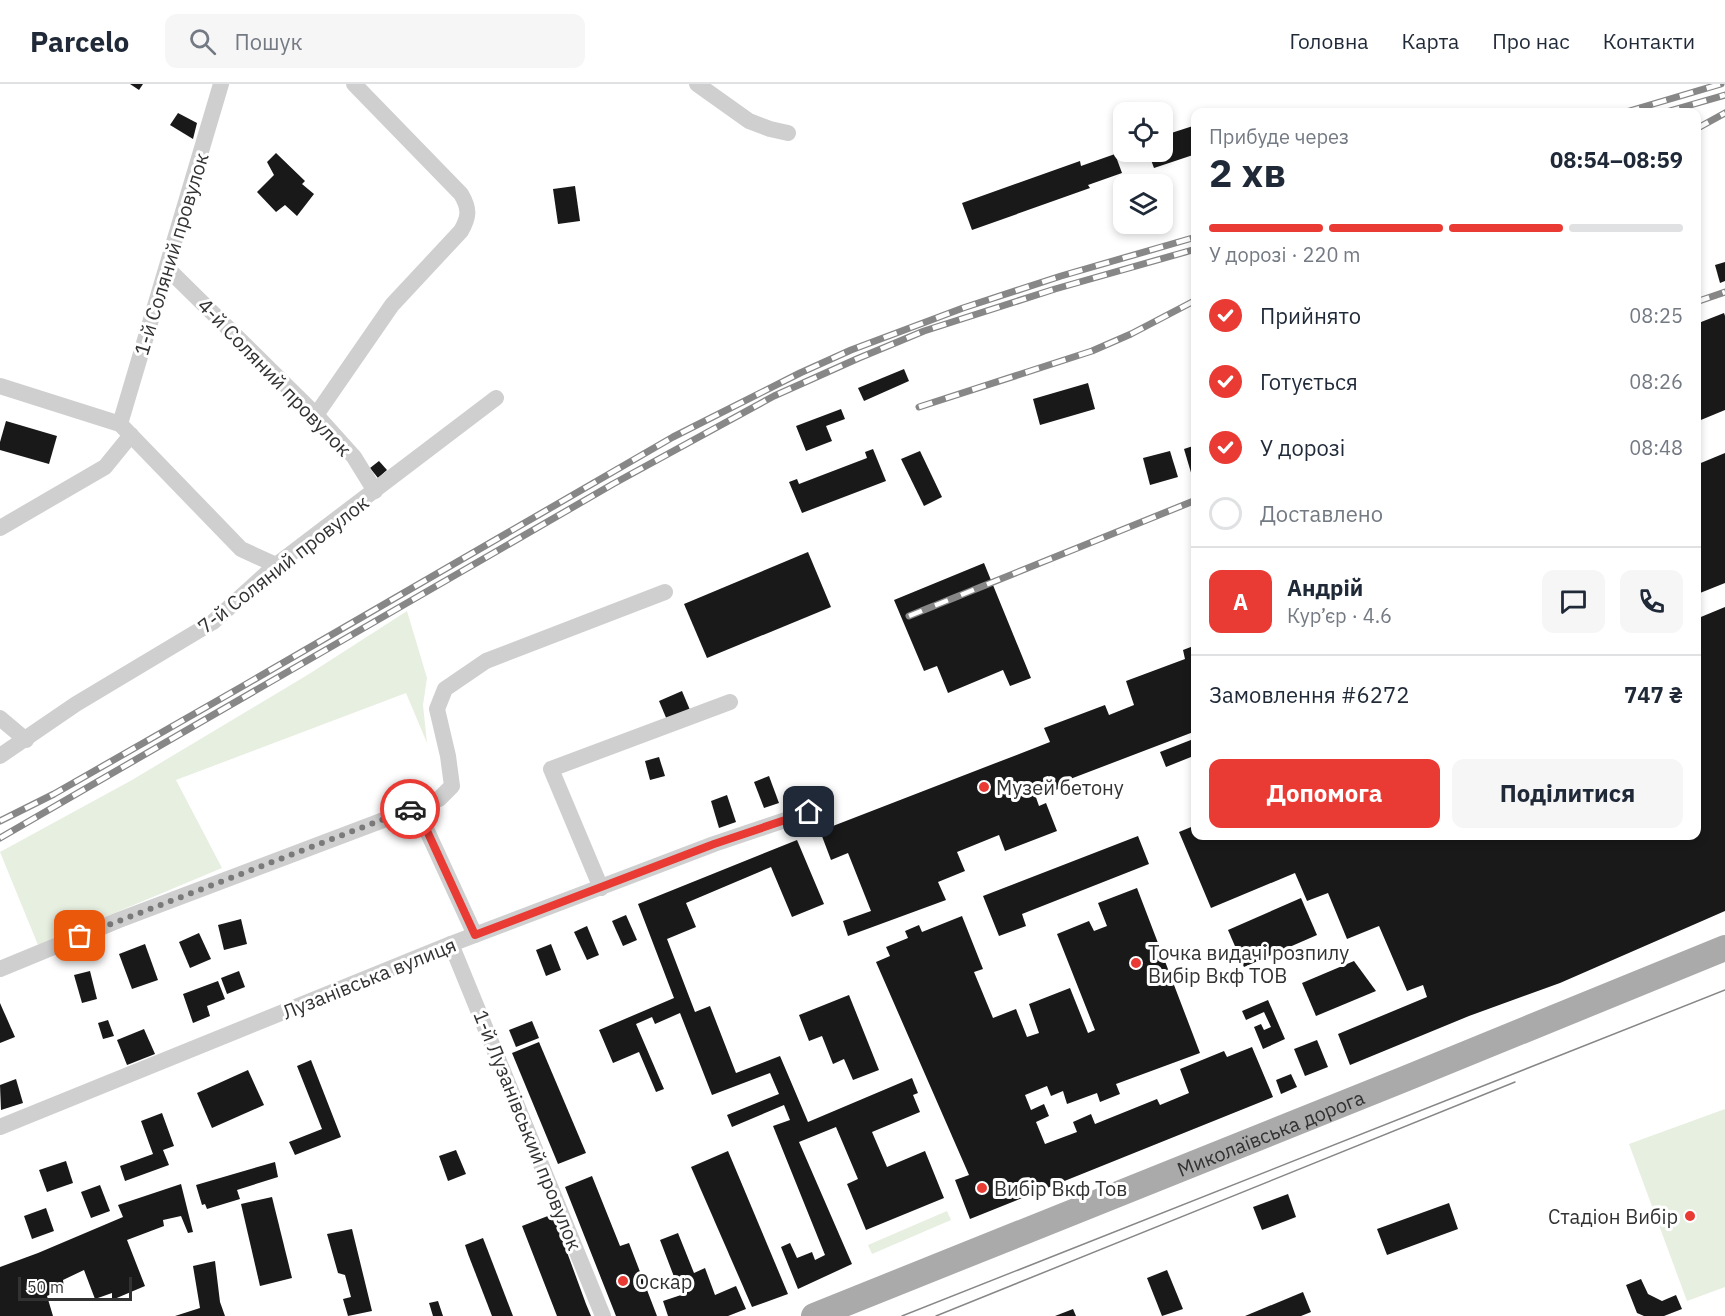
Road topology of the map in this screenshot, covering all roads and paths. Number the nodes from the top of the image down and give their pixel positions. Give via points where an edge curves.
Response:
1 (221, 84) edge
2 (354, 84) edge
3 (697, 84) edge
4 (788, 133) dead end
5 (167, 268) junction
6 (0, 386) edge
7 (496, 398) dead end
8 (316, 415) junction
9 (125, 430) junction
10 (375, 491) junction
11 (0, 528) edge
12 (276, 565) junction
13 (666, 592) dead end
14 (730, 702) dead end
15 (0, 718) edge
16 (26, 740) junction
17 (0, 756) edge
18 (416, 807) junction
19 (809, 812) dead end
20 (601, 888) junction
21 (475, 935) junction
22 (451, 944) junction
23 (1725, 948) edge
24 (0, 969) edge
25 (0, 1127) edge
26 (603, 1316) edge
27 (814, 1316) edge

1 - 5 street, 1-й Соляний провулок
2 - 8 street via 461,194 468,213 460,231 392,305
3 - 4 street via 748,121
5 - 8 street, 4-й Соляний провулок
5 - 9 street, 1-й Соляний провулок
6 - 9 street
7 - 10 street, 7-й Соляний провулок
8 - 10 street, 4-й Соляний провулок via 354,457
9 - 11 street, 1-й Соляний провулок via 105,467
9 - 12 street via 241,549
10 - 12 street, 7-й Соляний провулок
12 - 16 street, 7-й Соляний провулок via 213,622 76,704
13 - 18 street via 486,661 445,688 437,710 452,786 439,799
14 - 20 street via 551,769
15 - 16 street
16 - 17 street, 7-й Соляний провулок
18 - 21 street
18 - 24 street
19 - 20 street, Лузанівська вулиця
20 - 21 street, Лузанівська вулиця
21 - 22 street, Лузанівська вулиця
22 - 25 street, Лузанівська вулиця
22 - 26 street, 1-й Лузанівський провулок
23 - 27 main road, Миколаївська дорога

